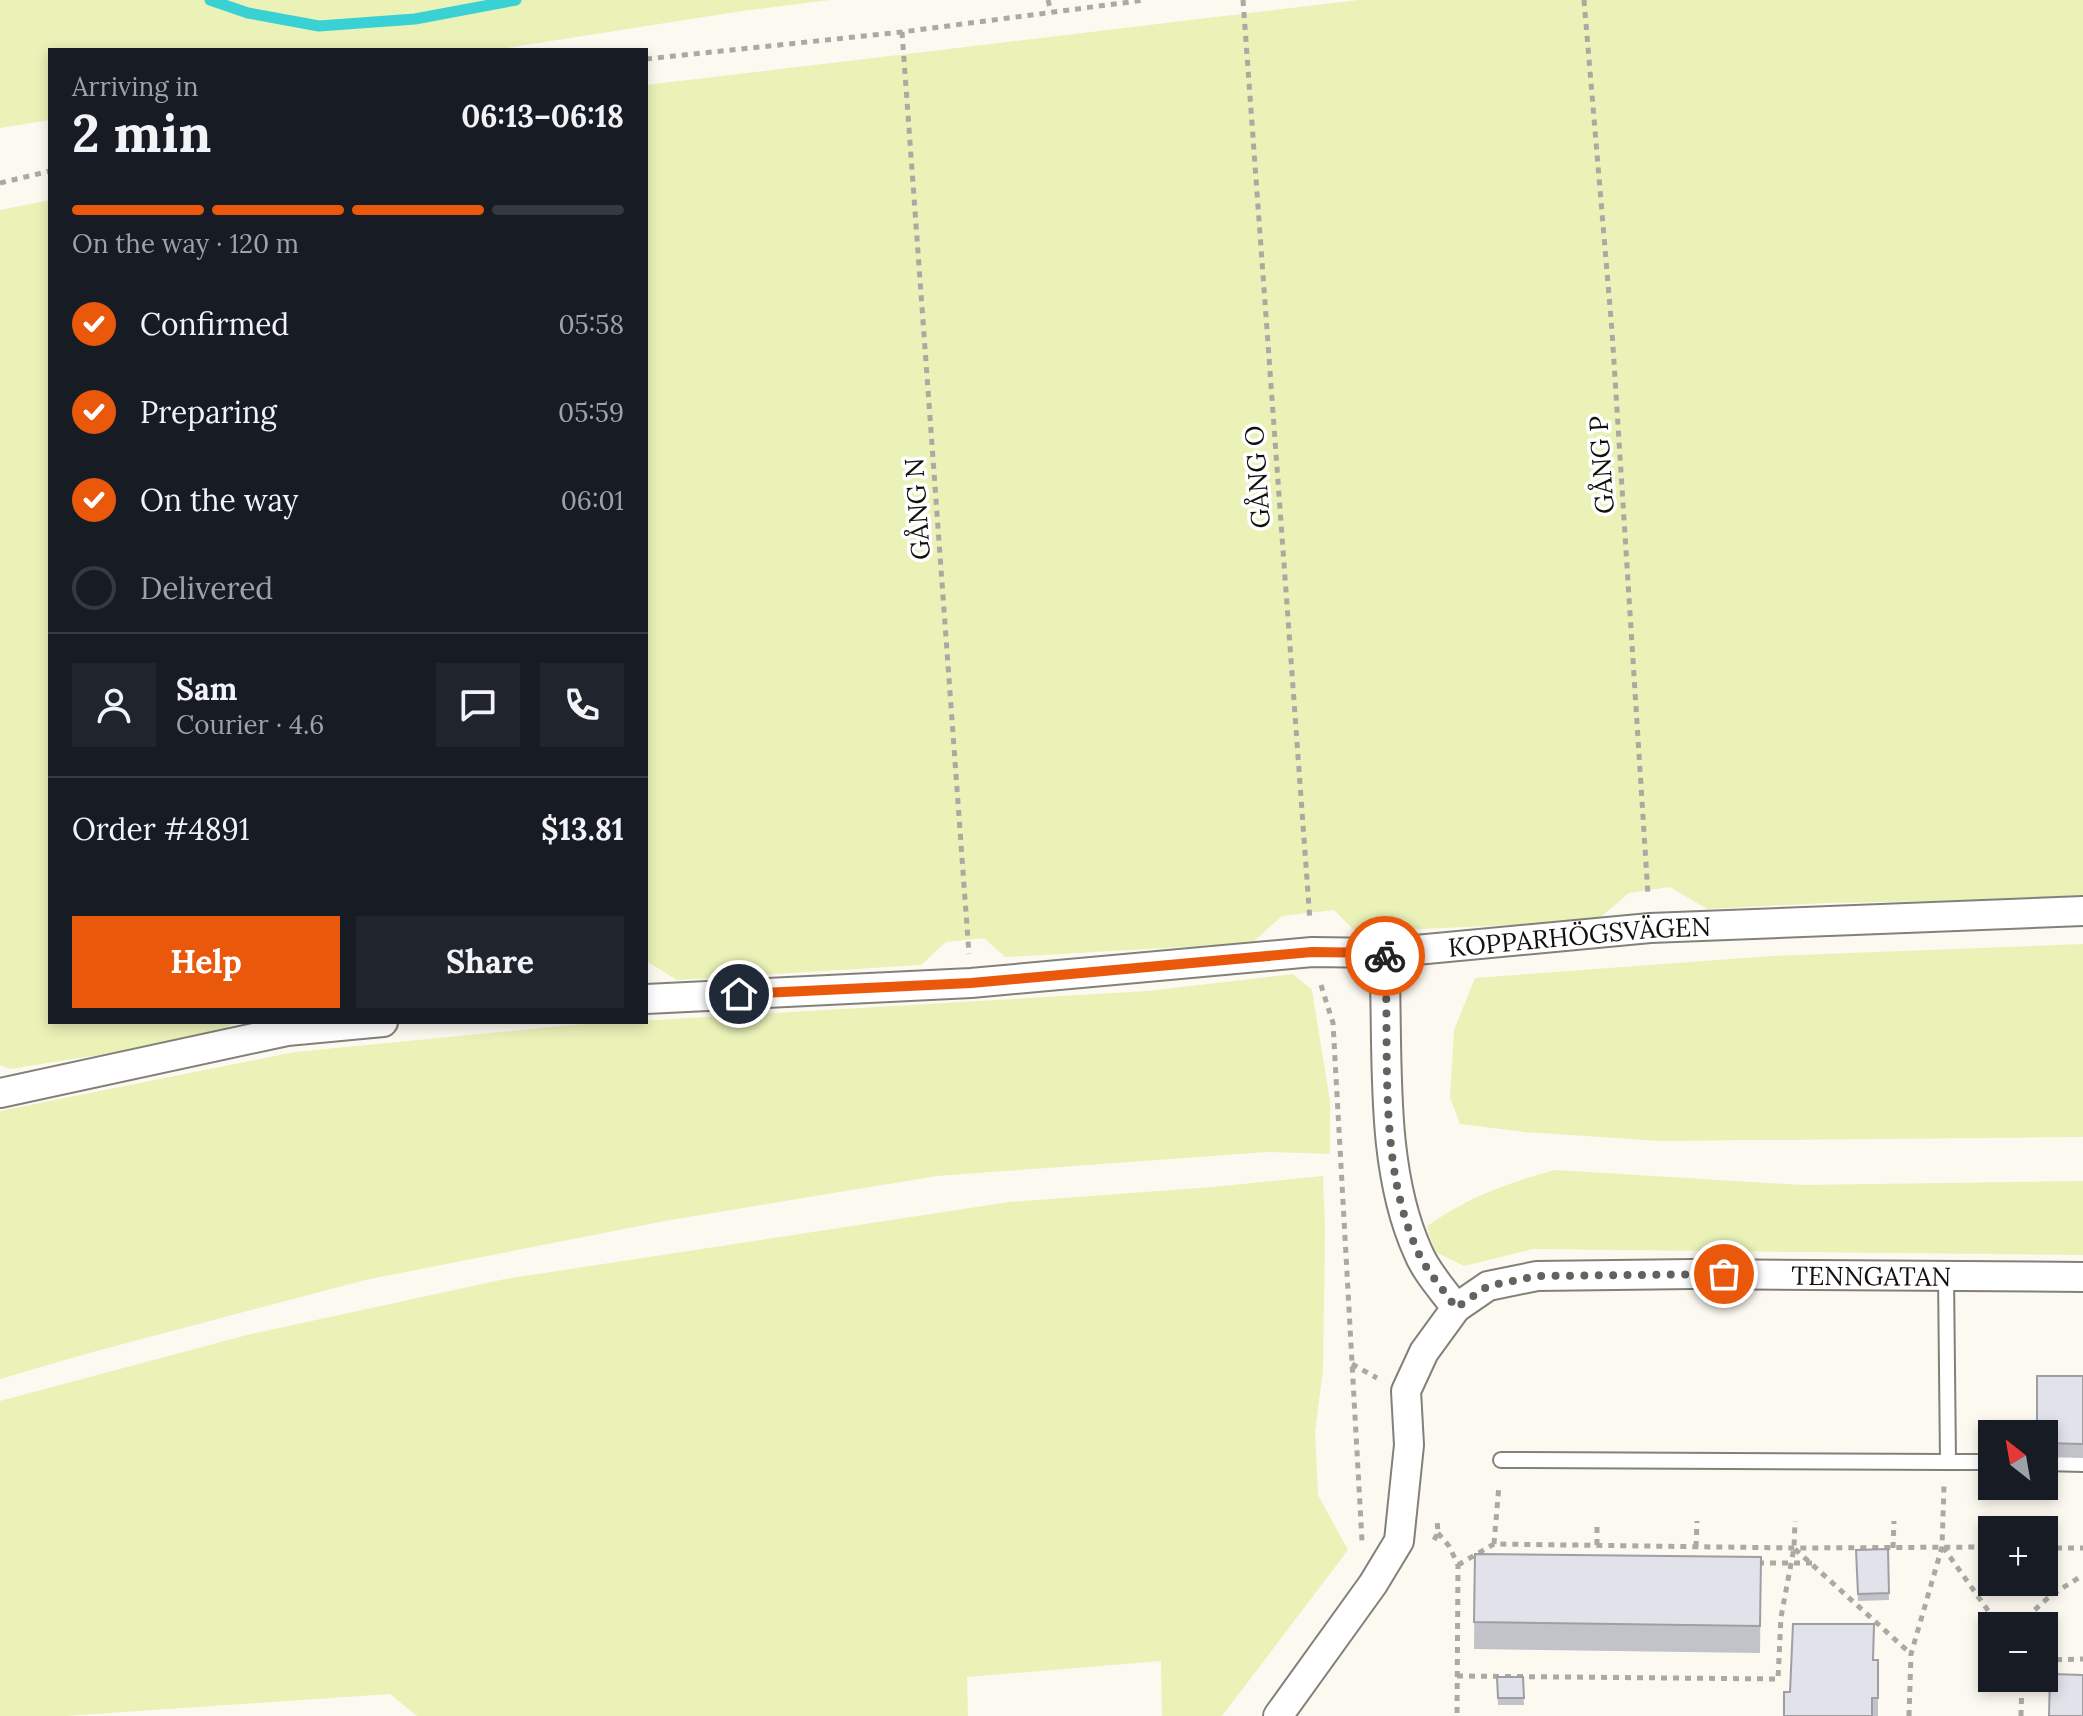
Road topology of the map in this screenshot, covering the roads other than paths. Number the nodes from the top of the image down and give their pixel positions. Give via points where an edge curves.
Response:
1 (2083, 911) edge
2 (1384, 953) junction
3 (648, 999) edge
4 (362, 1024) edge
5 (0, 1093) edge
6 (1946, 1275) junction
7 (2083, 1277) edge
8 (1456, 1308) junction
9 (1501, 1460) road end
10 (1948, 1462) junction
11 (1978, 1462) edge
12 (2058, 1463) edge
13 (2083, 1464) edge
14 (1278, 1716) edge

1 - 2 street, KOPPARHÖGSVÄGEN via 1650,928
2 - 3 street, KOPPARHÖGSVÄGEN via 1312,952 971,983
2 - 8 street via 1394,1173 1419,1255
4 - 5 street via 287,1031
6 - 7 street, TENNGATAN
6 - 8 street, TENNGATAN via 1537,1276 1488,1286
6 - 10 lane
8 - 14 street, TENNGATAN via 1424,1352 1406,1391 1409,1445 1399,1541
9 - 10 lane
10 - 11 lane
12 - 13 lane

